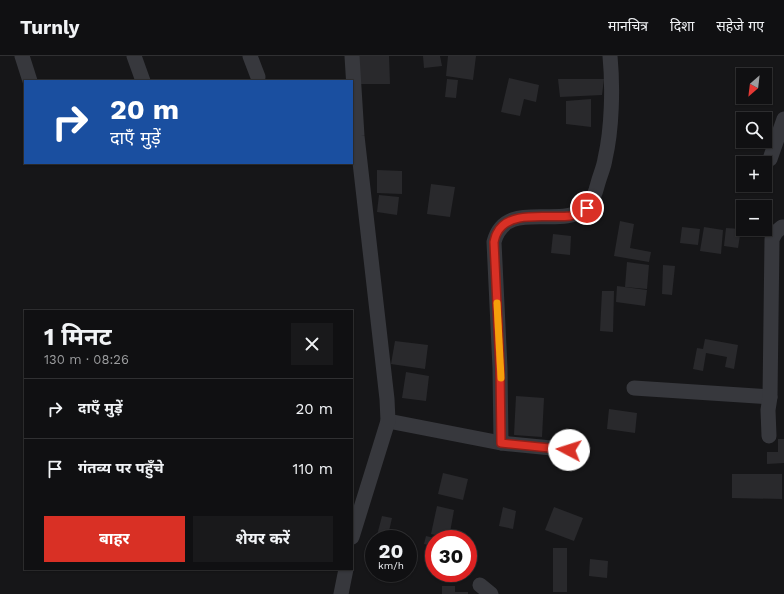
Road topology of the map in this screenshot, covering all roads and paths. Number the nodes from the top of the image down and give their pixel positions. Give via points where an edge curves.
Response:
1 (22, 56) edge
2 (134, 56) edge
3 (250, 56) edge
4 (352, 56) edge
5 (610, 56) edge
6 (258, 77) dead end
7 (30, 80) edge
8 (143, 80) edge
9 (784, 119) edge
10 (771, 156) edge
11 (784, 227) edge
12 (634, 388) dead end
13 (770, 397) junction
14 (388, 421) junction
15 (769, 436) dead end
16 (501, 443) junction
17 (582, 451) dead end
18 (353, 534) edge
19 (346, 570) edge
20 (341, 594) edge

1 - 7 street
2 - 8 street
3 - 6 street
4 - 14 street via 357,136
5 - 16 street via 611,112 605,159 594,197 587,208 571,216 523,217 512,220 503,225 494,242
9 - 10 street
11 - 13 street via 776,232 772,239
12 - 13 street
13 - 15 street
14 - 16 street
14 - 18 street
16 - 17 street
19 - 20 street

